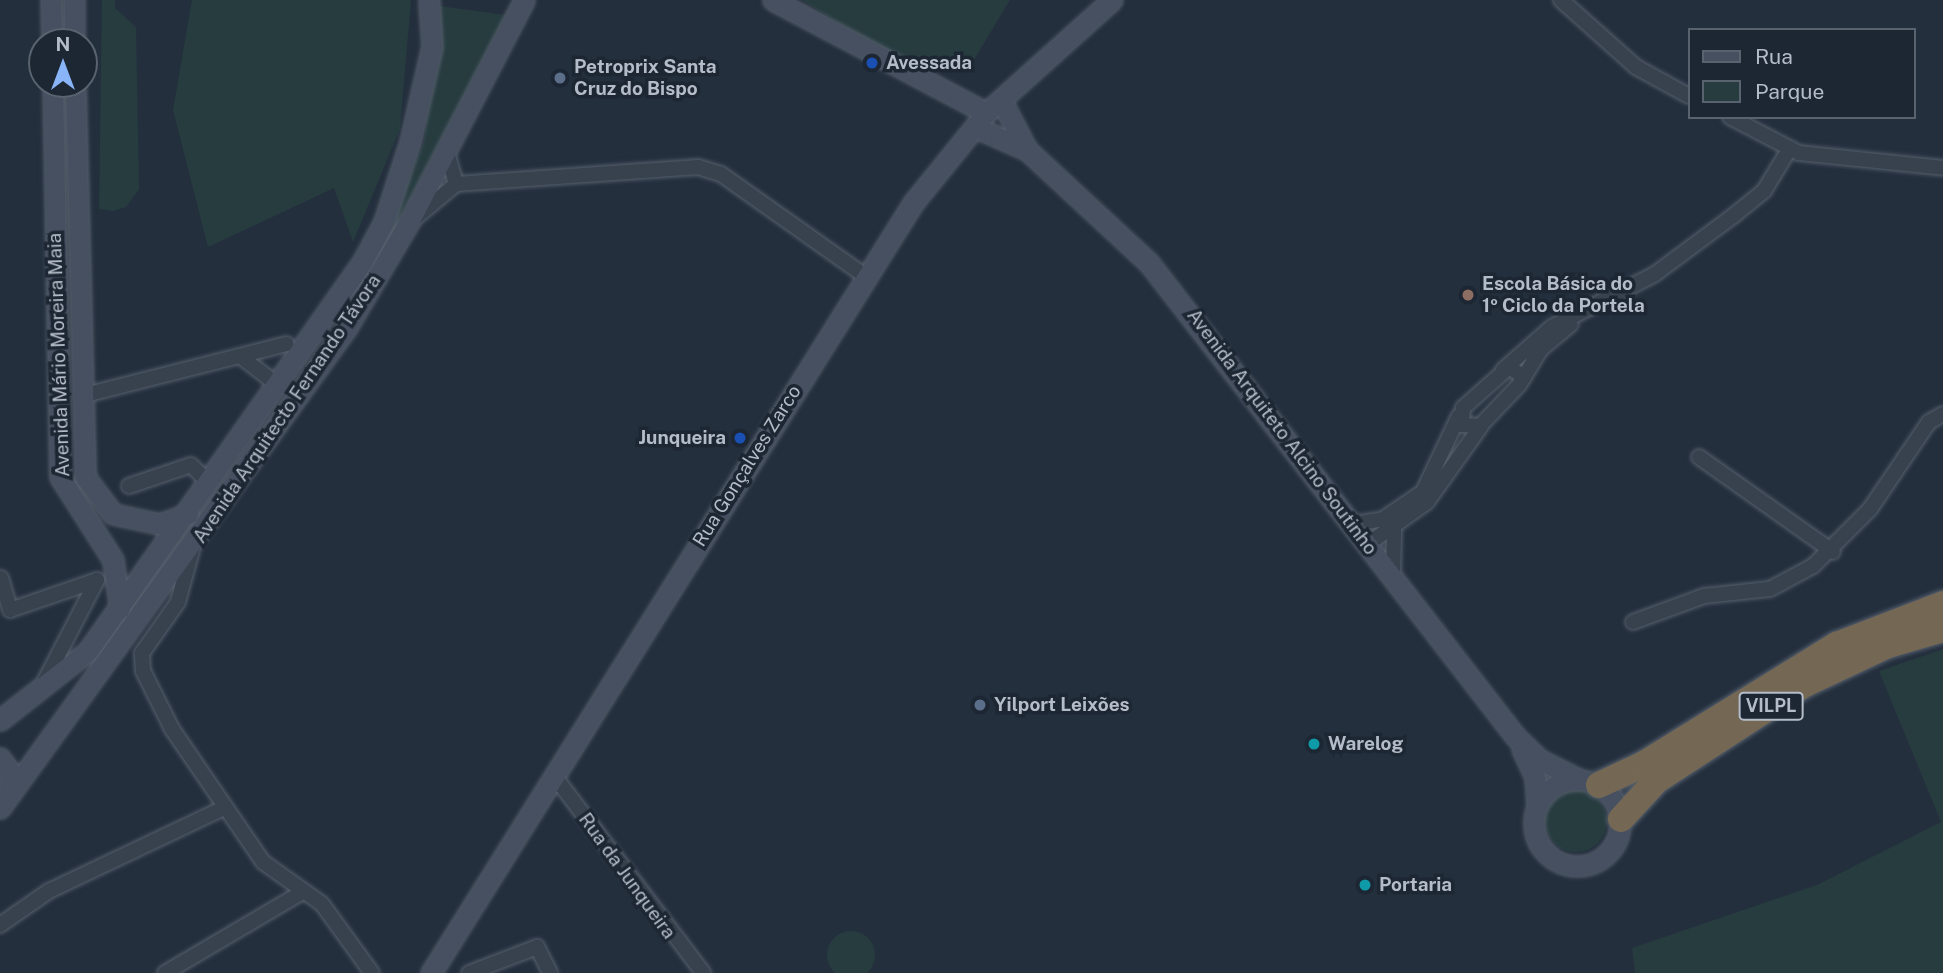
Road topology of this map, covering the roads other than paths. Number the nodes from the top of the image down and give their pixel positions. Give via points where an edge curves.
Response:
1 (51, 0) edge
2 (74, 0) edge
3 (429, 0) edge
4 (524, 0) edge
5 (773, 0) edge
6 (1112, 0) edge
7 (1561, 0) edge
8 (52, 28) edge
9 (74, 28) edge
10 (1688, 95) edge
11 (53, 98) edge
12 (75, 98) edge
13 (988, 113) junction
14 (1734, 119) edge
15 (446, 147) junction
16 (1790, 148) junction
17 (1027, 149) junction
18 (1943, 168) edge
19 (456, 184) junction
20 (408, 224) junction
21 (864, 276) junction
22 (1583, 314) junction
23 (288, 344) dead end
24 (240, 356) junction
25 (1503, 370) junction
26 (1524, 377) junction
27 (279, 386) junction
28 (81, 397) junction
29 (1943, 414) edge
30 (1459, 416) junction
31 (1488, 418) junction
32 (1699, 457) dead end
33 (209, 483) junction
34 (129, 486) dead end
35 (188, 514) junction
36 (1353, 524) junction
37 (1394, 531) junction
38 (1368, 544) junction
39 (193, 547) junction
40 (1833, 552) junction
41 (1393, 577) junction
42 (1, 578) edge
43 (1943, 604) edge
44 (120, 609) junction
45 (1633, 622) dead end
46 (72, 629) junction
47 (1943, 629) edge
48 (88, 651) junction
49 (38, 695) junction
50 (0, 720) edge
51 (1515, 736) junction
52 (0, 758) edge
53 (555, 777) junction
54 (1589, 782) junction
55 (5, 800) edge
56 (1537, 806) junction
57 (224, 808) junction
58 (1621, 819) junction
59 (304, 891) junction
60 (0, 925) edge
61 (166, 973) edge
62 (372, 973) edge
63 (431, 973) edge
64 (469, 973) edge
65 (550, 973) edge
66 (703, 973) edge

1 - 8 main road
2 - 9 main road
3 - 27 main road, Avenida Arquitecto Fernando Távora via 432,47 384,222
4 - 15 main road, Avenida Arquitecto Fernando Távora
5 - 13 main road, Avenida Arquiteto Alcino Soutinho
6 - 13 main road, Rua Gonçalves Zarco
7 - 10 street via 1636,67
11 - 44 main road, Avenida Mário Moreira Maia via 60,477 113,560
12 - 28 main road, Avenida Mário Moreira Maia
13 - 17 main road, Avenida Arquiteto Alcino Soutinho
13 - 17 main road, Avenida Arquiteto Alcino Soutinho
13 - 21 main road, Rua Gonçalves Zarco
14 - 16 street
15 - 19 street
15 - 20 main road, Avenida Arquitecto Fernando Távora
16 - 18 street
16 - 22 street via 1764,191 1733,216 1655,274
17 - 36 main road, Avenida Arquiteto Alcino Soutinho via 1149,263
19 - 20 street
19 - 21 street via 710,169
20 - 39 main road, Avenida Arquitecto Fernando Távora via 346,327
21 - 53 main road, Rua Gonçalves Zarco
22 - 25 street via 1527,344
22 - 26 street via 1540,350
23 - 24 street
24 - 27 street
24 - 28 street
25 - 26 street
25 - 30 street
26 - 31 street
27 - 33 main road, Avenida Arquitecto Fernando Távora
28 - 35 main road, Avenida Mário Moreira Maia via 85,477 100,501 135,522 160,524
29 - 40 street via 1911,446
30 - 31 street via 1470,429
30 - 36 street via 1435,477 1423,492 1383,519
31 - 37 street via 1438,489
32 - 40 street
33 - 34 street via 191,465
33 - 35 main road, Avenida Arquitecto Fernando Távora
35 - 44 main road, Avenida Arquitecto Fernando Távora
36 - 38 main road, Avenida Arquiteto Alcino Soutinho
37 - 38 street
37 - 41 street
38 - 41 main road, Avenida Arquiteto Alcino Soutinho
39 - 55 main road, Avenida Arquitecto Fernando Távora
39 - 57 street via 178,602 140,663 172,729
40 - 45 street via 1770,589 1704,596
41 - 51 main road, Avenida Arquiteto Alcino Soutinho
42 - 46 street via 10,610 97,580
43 - 54 highway, VILPL via 1837,645 1644,764
44 - 48 main road, Avenida Arquitecto Fernando Távora
46 - 48 street
46 - 49 street
47 - 58 highway, VILPL via 1888,645 1805,684 1657,780
48 - 49 main road, Avenida Arquitecto Fernando Távora
49 - 50 main road, Avenida Arquitecto Fernando Távora
51 - 54 main road, Avenida Arquiteto Alcino Soutinho via 1540,760
51 - 56 main road, Avenida Arquiteto Alcino Soutinho via 1535,777
52 - 55 main road, Avenida Arquitecto Fernando Távora via 11,773
53 - 63 main road, Rua Gonçalves Zarco
53 - 66 street, Rua da Junqueira
54 - 56 main road via 1554,787
54 - 58 main road via 1614,799
56 - 58 main road via 1534,827 1541,847 1556,861 1576,867 1597,862 1613,849
57 - 59 street via 262,862
57 - 60 street via 49,891
59 - 61 street
59 - 62 street via 322,904
64 - 65 street via 537,947

